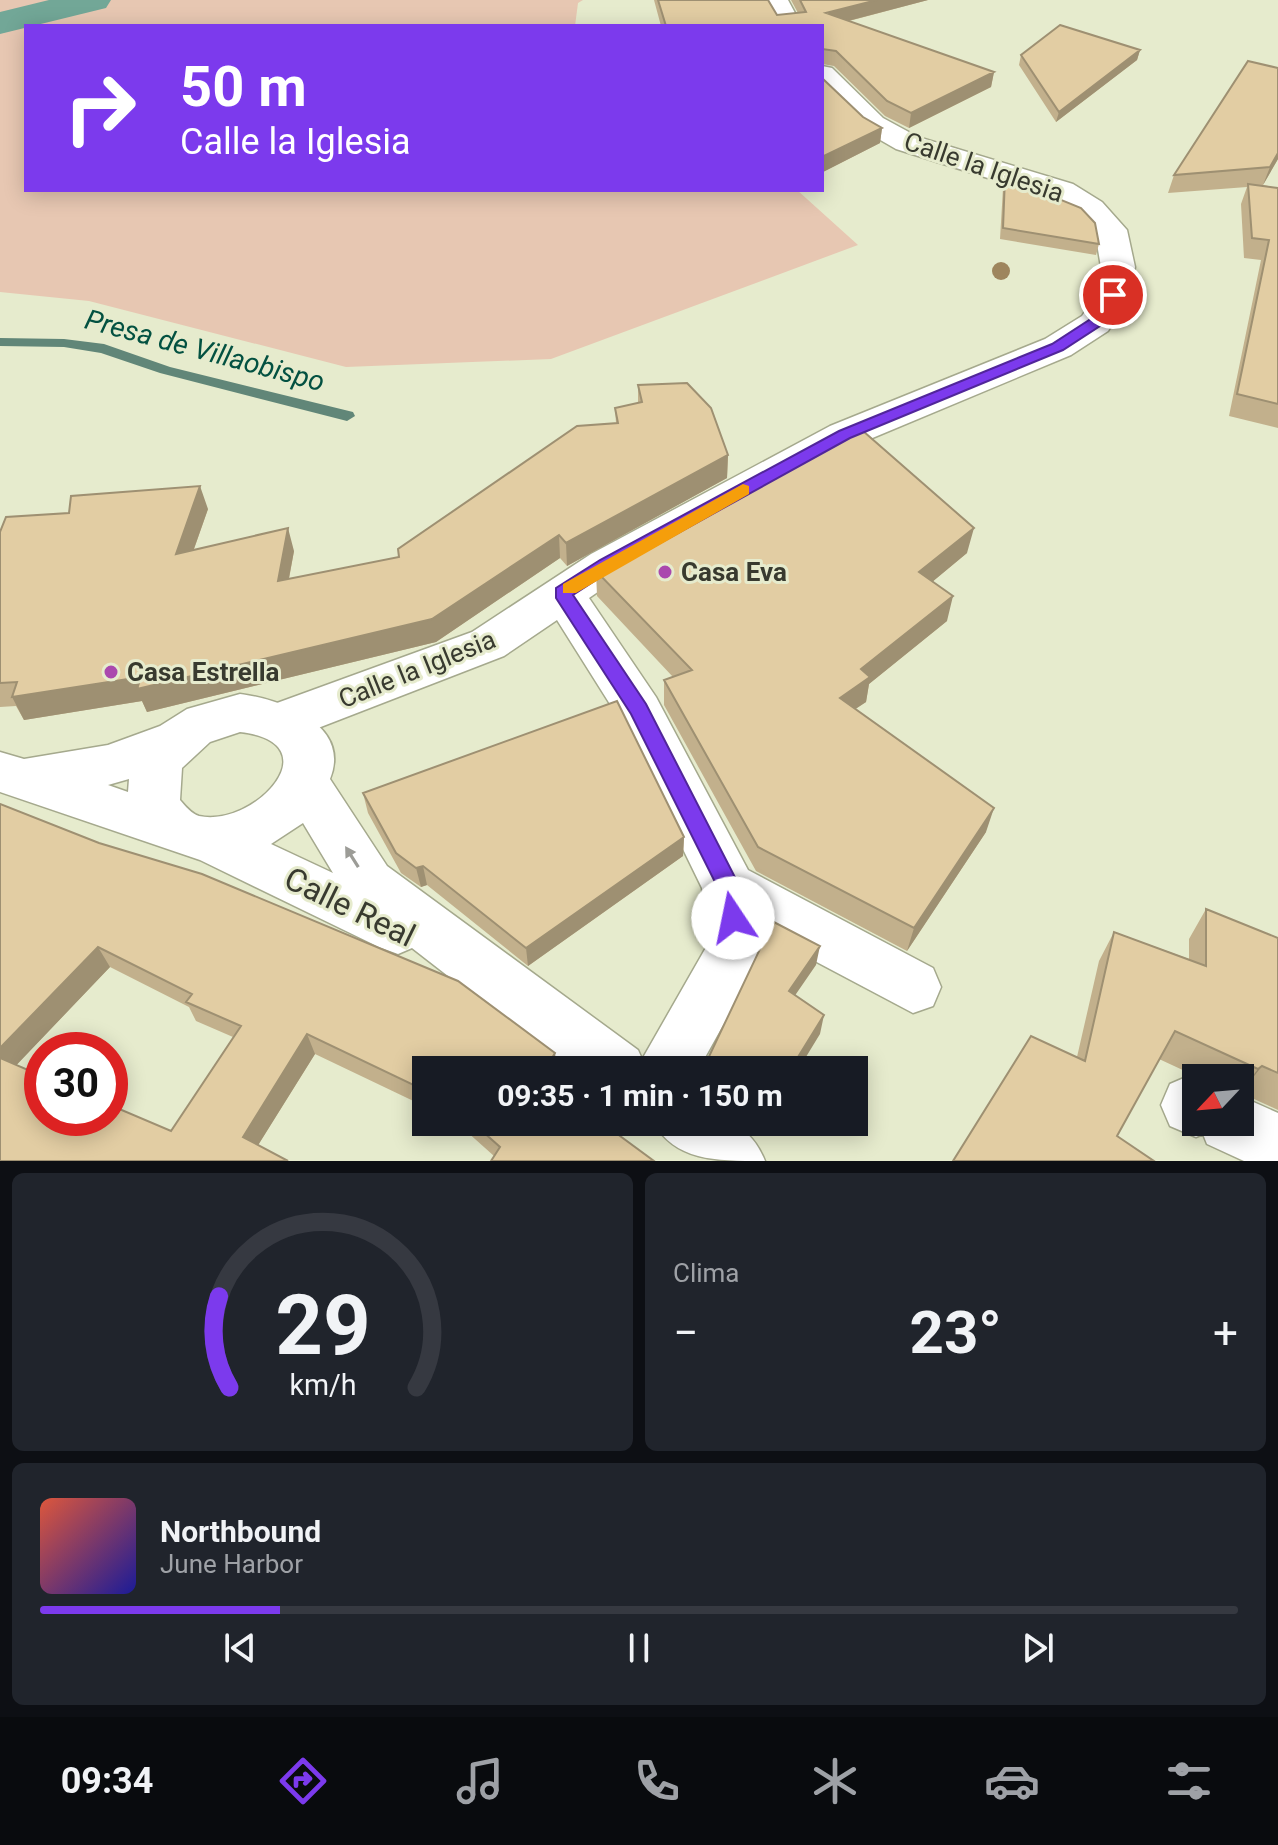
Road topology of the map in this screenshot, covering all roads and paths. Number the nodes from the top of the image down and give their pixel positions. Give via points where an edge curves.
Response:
1 (775, 0) edge
2 (788, 24) edge
3 (824, 76) edge
4 (562, 593) junction
5 (283, 721) junction
6 (175, 741) junction
7 (9, 774) edge
8 (305, 782) junction
9 (190, 833) junction
10 (729, 887) junction
11 (496, 978) junction
12 (913, 987) dead end
13 (599, 1056) edge
14 (674, 1056) edge
15 (1254, 1134) edge
16 (702, 1136) edge
17 (1278, 1145) edge
18 (734, 1161) edge

1 - 2 street
3 - 4 street, Calle la Iglesia via 873,124 907,143 1062,191 1091,209 1111,230 1118,267 1113,295 1095,323 1058,347 844,435
4 - 5 street, Calle la Iglesia via 488,644
4 - 10 street via 639,710
5 - 6 street via 262,714 216,718
5 - 8 street via 306,746
6 - 7 street, Calle Real via 87,772
6 - 9 street via 153,779 154,798 161,815
7 - 9 street, Calle Real
8 - 9 street via 276,818 253,830 228,838
11 -> 8 street, Calle Real via 368,883
9 - 11 street, Calle Real
10 - 12 street
10 - 14 street via 736,948
11 - 13 street, Calle Real
15 - 17 street
16 - 18 street

